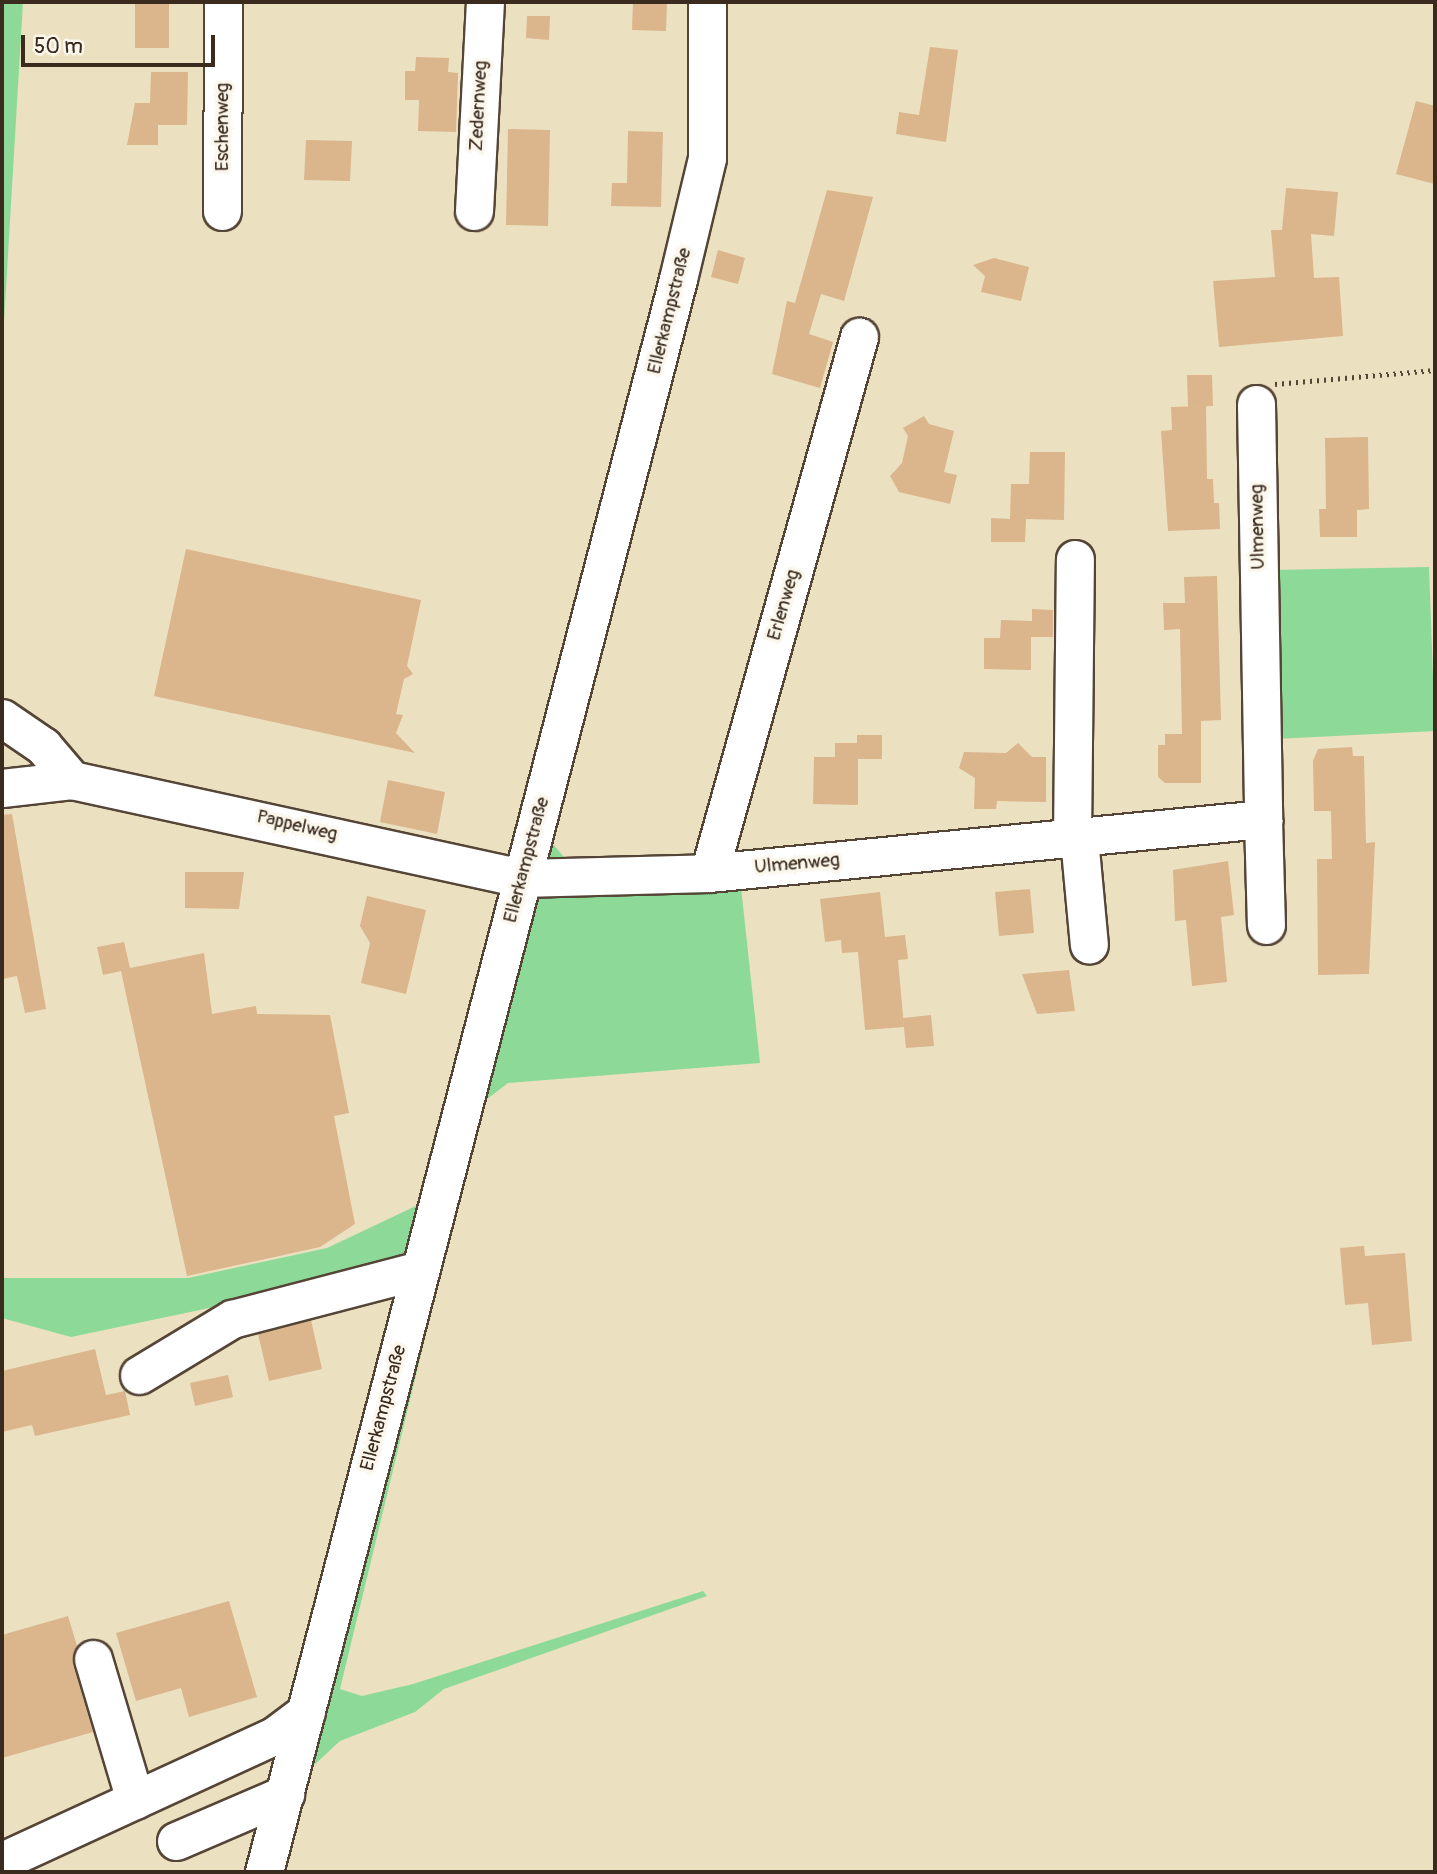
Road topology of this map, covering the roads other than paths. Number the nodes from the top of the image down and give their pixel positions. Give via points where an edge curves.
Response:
1 (223, 2) edge
2 (485, 2) edge
3 (707, 2) edge
4 (222, 211) dead end
5 (474, 211) dead end
6 (859, 337) dead end
7 (1256, 404) road end
8 (1075, 559) dead end
9 (2, 718) edge
10 (72, 780) junction
11 (2, 788) edge
12 (1263, 819) junction
13 (1076, 838) junction
14 (709, 873) junction
15 (522, 878) junction
16 (1266, 925) dead end
17 (1089, 945) dead end
18 (420, 1270) junction
19 (139, 1375) dead end
20 (93, 1659) dead end
21 (306, 1712) junction
22 (285, 1794) junction
23 (135, 1800) junction
24 (176, 1841) dead end
25 (2, 1861) edge
26 (264, 1872) edge

1 - 4 street, Eschenweg
2 - 5 street, Zedernweg
3 - 15 street, Ellerkampstraße via 706,158
6 - 14 street, Erlenweg
7 - 12 street, Ulmenweg
8 - 13 street
9 - 10 street via 43,746
10 - 11 street, Pappelweg
10 - 15 street, Pappelweg
12 - 13 street, Ulmenweg
12 - 16 street, Ulmenweg
13 - 14 street, Ulmenweg
13 - 17 street
14 - 15 street, Ulmenweg
15 - 18 street, Ellerkampstraße
18 - 19 street via 232,1318
18 - 21 street, Ellerkampstraße
20 - 23 street
21 - 22 street, Ellerkampstraße
21 - 23 street via 274,1736
22 - 24 street
22 - 26 street, Ellerkampstraße
23 - 25 street

